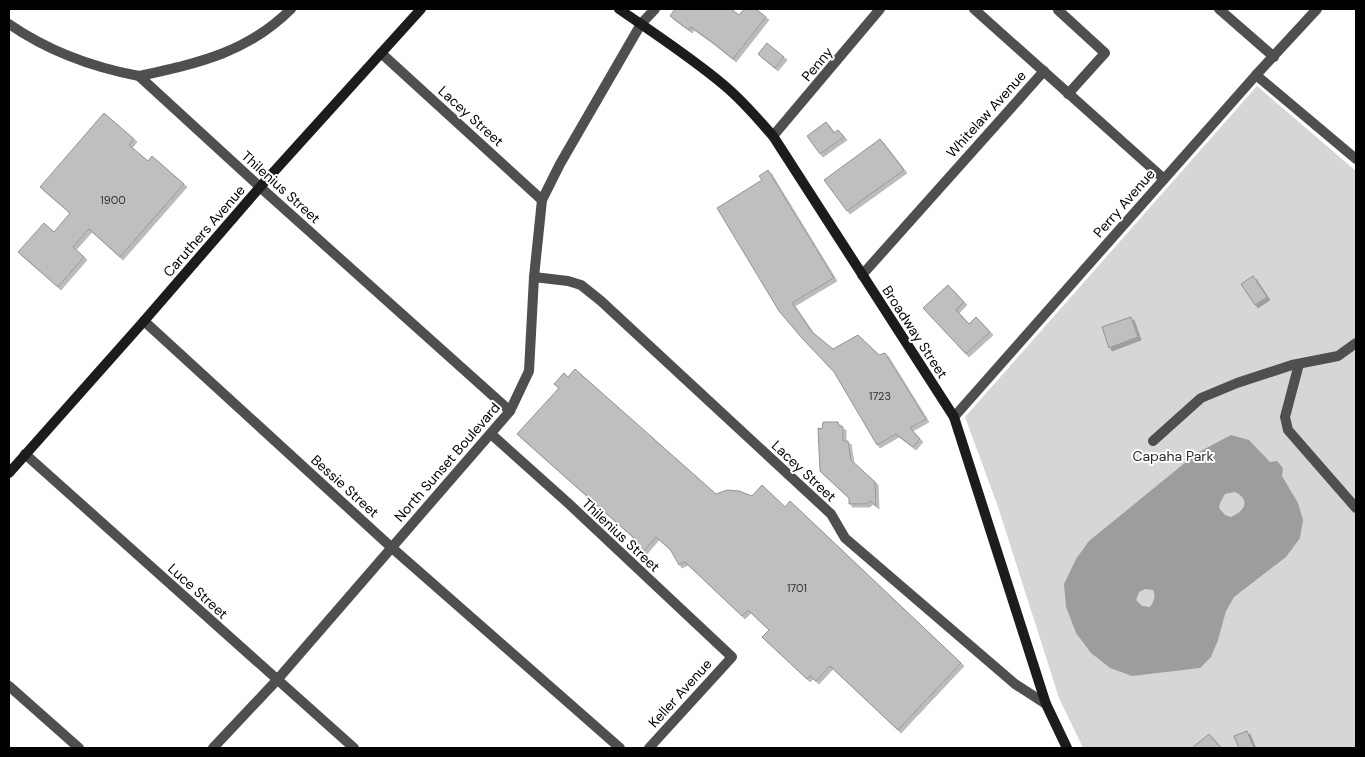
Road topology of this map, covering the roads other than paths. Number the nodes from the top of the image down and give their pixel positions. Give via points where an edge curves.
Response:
1 (291, 9) edge
2 (421, 9) edge
3 (619, 9) edge
4 (655, 9) edge
5 (880, 9) edge
6 (974, 9) edge
7 (1219, 9) edge
8 (1317, 9) edge
9 (1058, 10) edge
10 (9, 24) edge
11 (641, 24) junction
12 (380, 54) junction
13 (1274, 57) junction
14 (1044, 71) junction
15 (1256, 75) junction
16 (139, 76) junction
17 (1068, 94) junction
18 (774, 136) junction
19 (1356, 159) edge
20 (1164, 179) junction
21 (260, 187) junction
22 (542, 200) junction
23 (862, 275) junction
24 (534, 277) junction
25 (144, 321) junction
26 (1356, 343) edge
27 (1299, 364) junction
28 (510, 411) junction
29 (954, 417) junction
30 (491, 434) junction
31 (1153, 441) dead end
32 (25, 454) junction
33 (9, 473) edge
34 (1356, 508) edge
35 (392, 547) junction
36 (732, 657) joint
37 (277, 680) junction
38 (9, 686) edge
39 (1046, 704) junction
40 (79, 748) edge
41 (213, 748) edge
42 (354, 748) edge
43 (620, 748) edge
44 (649, 748) edge
45 (1067, 748) edge

1 - 16 street via 273,26 233,50
2 - 12 main road, Caruthers Avenue
3 - 11 main road, Broadway Street
4 - 11 street, North Sunset Boulevard
5 - 18 street, Penny
6 - 14 street
7 - 13 street
8 - 13 street, Perry Avenue
9 - 17 street via 1105,53
10 - 16 street via 69,56
11 - 18 main road, Broadway Street via 726,86
11 - 22 street, North Sunset Boulevard
12 - 21 main road, Caruthers Avenue
12 - 22 street, Lacey Street
13 - 15 street, Perry Avenue
14 - 17 street, Whitelaw Avenue
14 - 23 street, Whitelaw Avenue
15 - 19 street
15 - 20 street, Perry Avenue
16 - 21 street, Thilenius Street
17 - 20 street, Whitelaw Avenue
18 - 23 main road, Broadway Street
20 - 29 street, Perry Avenue
21 - 25 main road, Caruthers Avenue
21 - 28 street, Thilenius Street
22 - 24 street, North Sunset Boulevard
23 - 29 main road, Broadway Street
24 - 28 street, North Sunset Boulevard via 529,371
24 - 39 street, Lacey Street via 581,285 602,301 831,514 845,538 1015,684
25 - 32 main road, Caruthers Avenue
25 - 35 street, Bessie Street
26 - 27 street via 1338,356
27 - 31 street via 1201,398
27 - 34 street via 1285,417 1288,430
28 - 30 street, North Sunset Boulevard
29 - 39 main road, Broadway Street
30 - 35 street, North Sunset Boulevard
30 - 36 street, Thilenius Street
32 - 33 main road, Caruthers Avenue
32 - 37 street, Luce Street
35 - 37 street, North Sunset Boulevard
35 - 43 street, Bessie Street
36 - 44 street, Keller Avenue
37 - 41 street, North Sunset Boulevard
37 - 42 street, Luce Street
38 - 40 street
39 - 45 main road, Broadway Street

